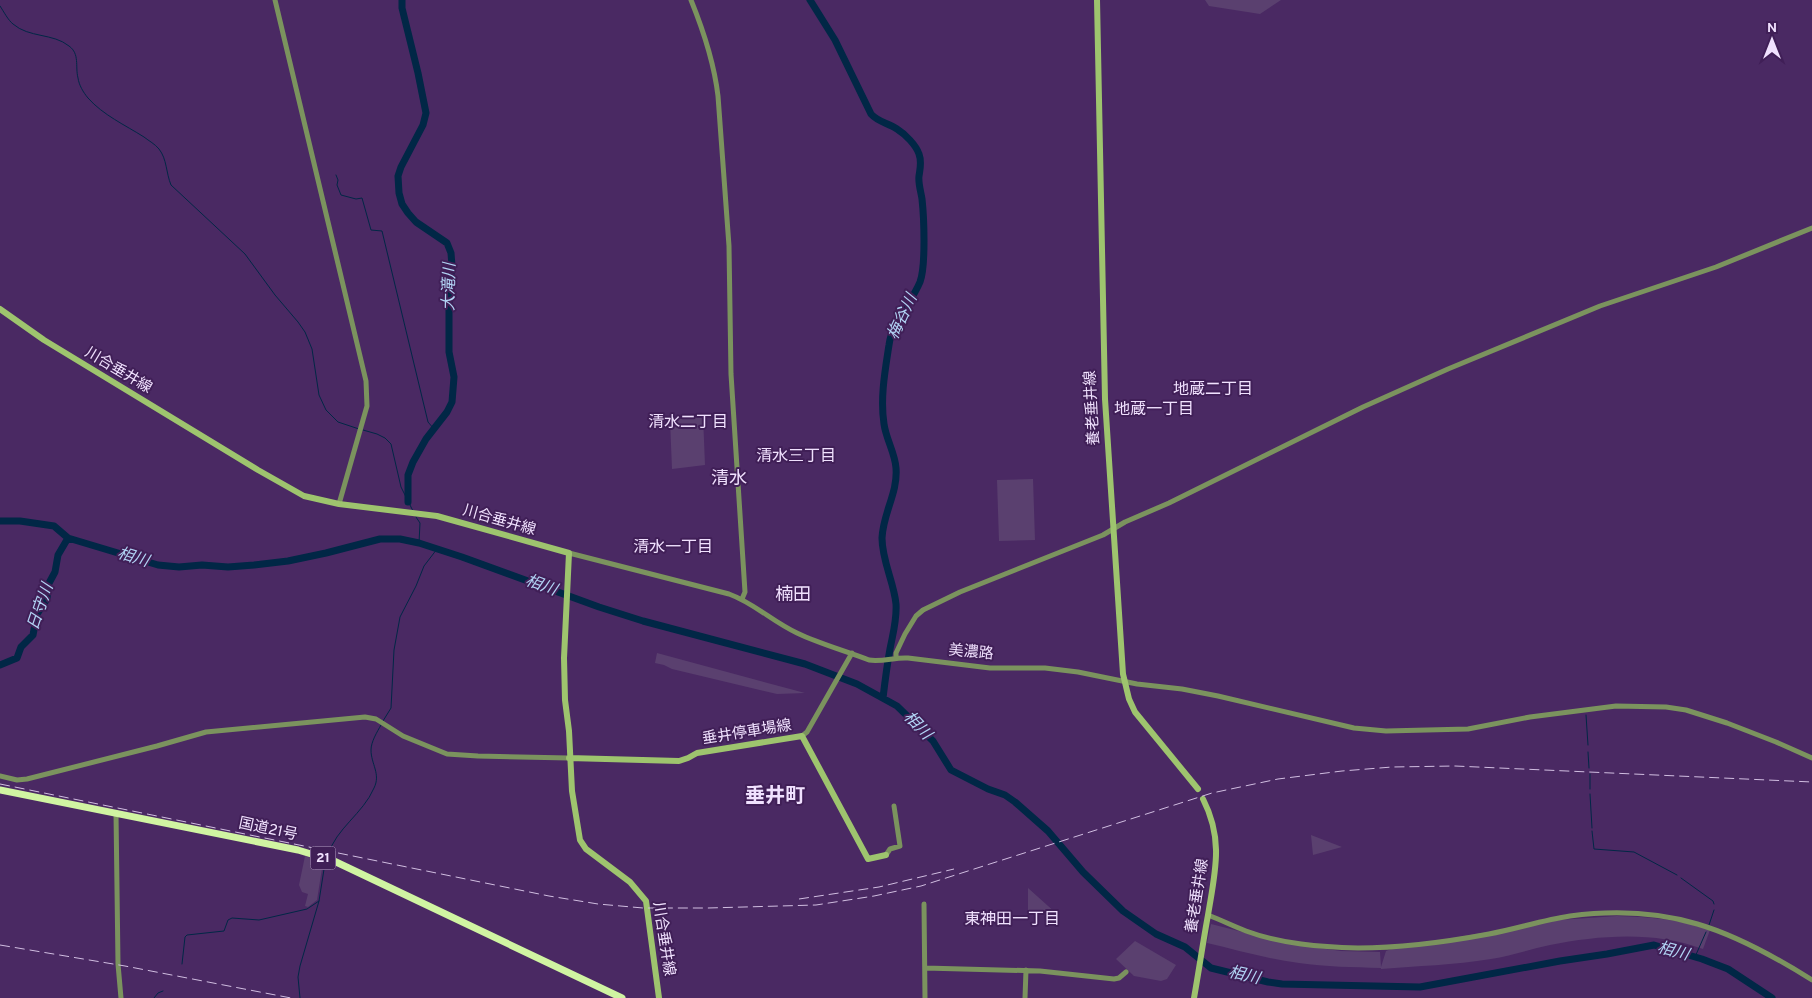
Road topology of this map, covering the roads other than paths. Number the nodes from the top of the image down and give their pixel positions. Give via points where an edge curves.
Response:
1 (275, 0) edge
2 (691, 0) edge
3 (1097, 0) edge
4 (1812, 228) edge
5 (0, 309) edge
6 (339, 504) junction
7 (1113, 529) junction
8 (569, 556) junction
9 (742, 599) junction
10 (851, 655) junction
11 (894, 658) junction
12 (1124, 682) junction
13 (802, 736) junction
14 (569, 758) junction
15 (1812, 758) edge
16 (0, 776) edge
17 (1198, 789) dead end
18 (0, 790) edge
19 (1203, 798) dead end
20 (894, 806) dead end
21 (116, 814) junction
22 (886, 855) joint
23 (924, 904) dead end
24 (1208, 915) junction
25 (924, 968) junction
26 (1026, 970) junction
27 (1126, 972) dead end
28 (1812, 980) edge
29 (121, 998) edge
30 (622, 998) edge
31 (659, 998) edge
32 (925, 998) edge
33 (1025, 998) edge
34 (1194, 998) edge

1 - 6 street via 366,381 367,406
2 - 9 street via 709,46 718,96 729,246 729,333 745,592
3 - 7 main road, 養老垂井線 via 1103,334
4 - 7 street via 1716,267 1600,306 1417,382
5 - 6 main road, 川合垂井線 via 44,340 288,488 304,496
6 - 8 main road, 川合垂井線 via 437,516
7 - 11 street via 970,587 923,610 911,622
7 - 12 main road, 養老垂井線
8 - 9 street
8 - 14 main road, 川合垂井線 via 564,658
9 - 10 street via 797,633
10 - 11 street via 884,661
10 - 13 street
11 - 12 street, 美濃路 via 990,668 1045,668
12 - 15 street, 美濃路 via 1264,706 1354,728 1386,731 1468,730 1530,716 1616,706 1686,710
12 - 17 main road, 養老垂井線 via 1136,712
13 - 14 main road, 垂井停車場線 via 697,753 678,761
13 - 22 main road, 垂井停車場線 via 868,859
14 - 16 street via 447,754 365,717 219,730 27,779
14 - 31 main road, 川合垂井線 via 581,844 637,889 646,901
18 - 21 highway, 国道21号 / 21
19 - 24 main road, 養老垂井線 via 1213,823 1217,849
20 - 22 street via 900,846 890,849
21 - 29 street
21 - 30 highway, 国道21号 / 21 via 298,850 334,861
23 - 25 street
24 - 28 street via 1269,937 1357,948 1433,943 1569,916 1654,914 1696,923 1734,937 1774,956
24 - 34 main road, 養老垂井線
25 - 26 street
25 - 32 street
26 - 27 street via 1114,979
26 - 33 street

